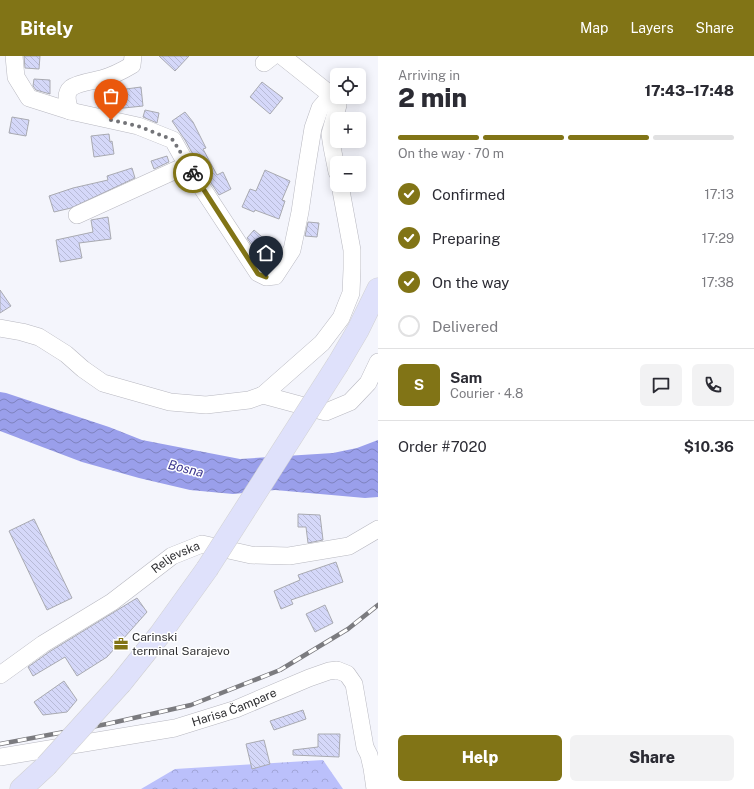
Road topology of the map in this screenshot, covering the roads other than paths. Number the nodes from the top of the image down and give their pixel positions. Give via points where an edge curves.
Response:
1 (14, 56) edge
2 (133, 56) edge
3 (282, 56) edge
4 (330, 94) edge
5 (330, 96) edge
6 (337, 104) edge
7 (70, 111) junction
8 (334, 156) edge
9 (187, 164) junction
10 (341, 192) edge
11 (77, 215) dead end
12 (378, 290) edge
13 (0, 328) edge
14 (378, 362) edge
15 (263, 395) junction
16 (378, 529) edge
17 (0, 675) edge
18 (0, 757) edge
19 (21, 789) edge
20 (375, 789) edge

1 - 7 street via 16,77 29,98
2 - 7 street via 132,65 122,71 71,87 67,93
3 - 4 street
5 - 9 street via 320,108 313,128 292,250 275,276 266,277 258,274
6 - 8 street via 330,134
7 - 9 street via 138,126 173,140
9 - 11 street
10 - 15 street via 352,250 351,293 340,318 322,344
12 - 19 main road, bridge via 338,364 207,569 121,683 46,766
13 - 15 street via 39,337 103,383 170,402 206,405 249,400
14 - 15 street via 368,383 350,402 326,412
16 - 17 street, Reljevska via 349,546 290,556 251,555 202,544 172,556 112,602 43,644
18 - 20 street, Harisa Čampare via 175,728 236,709 309,678 337,670 347,674 354,684 364,747 369,755

